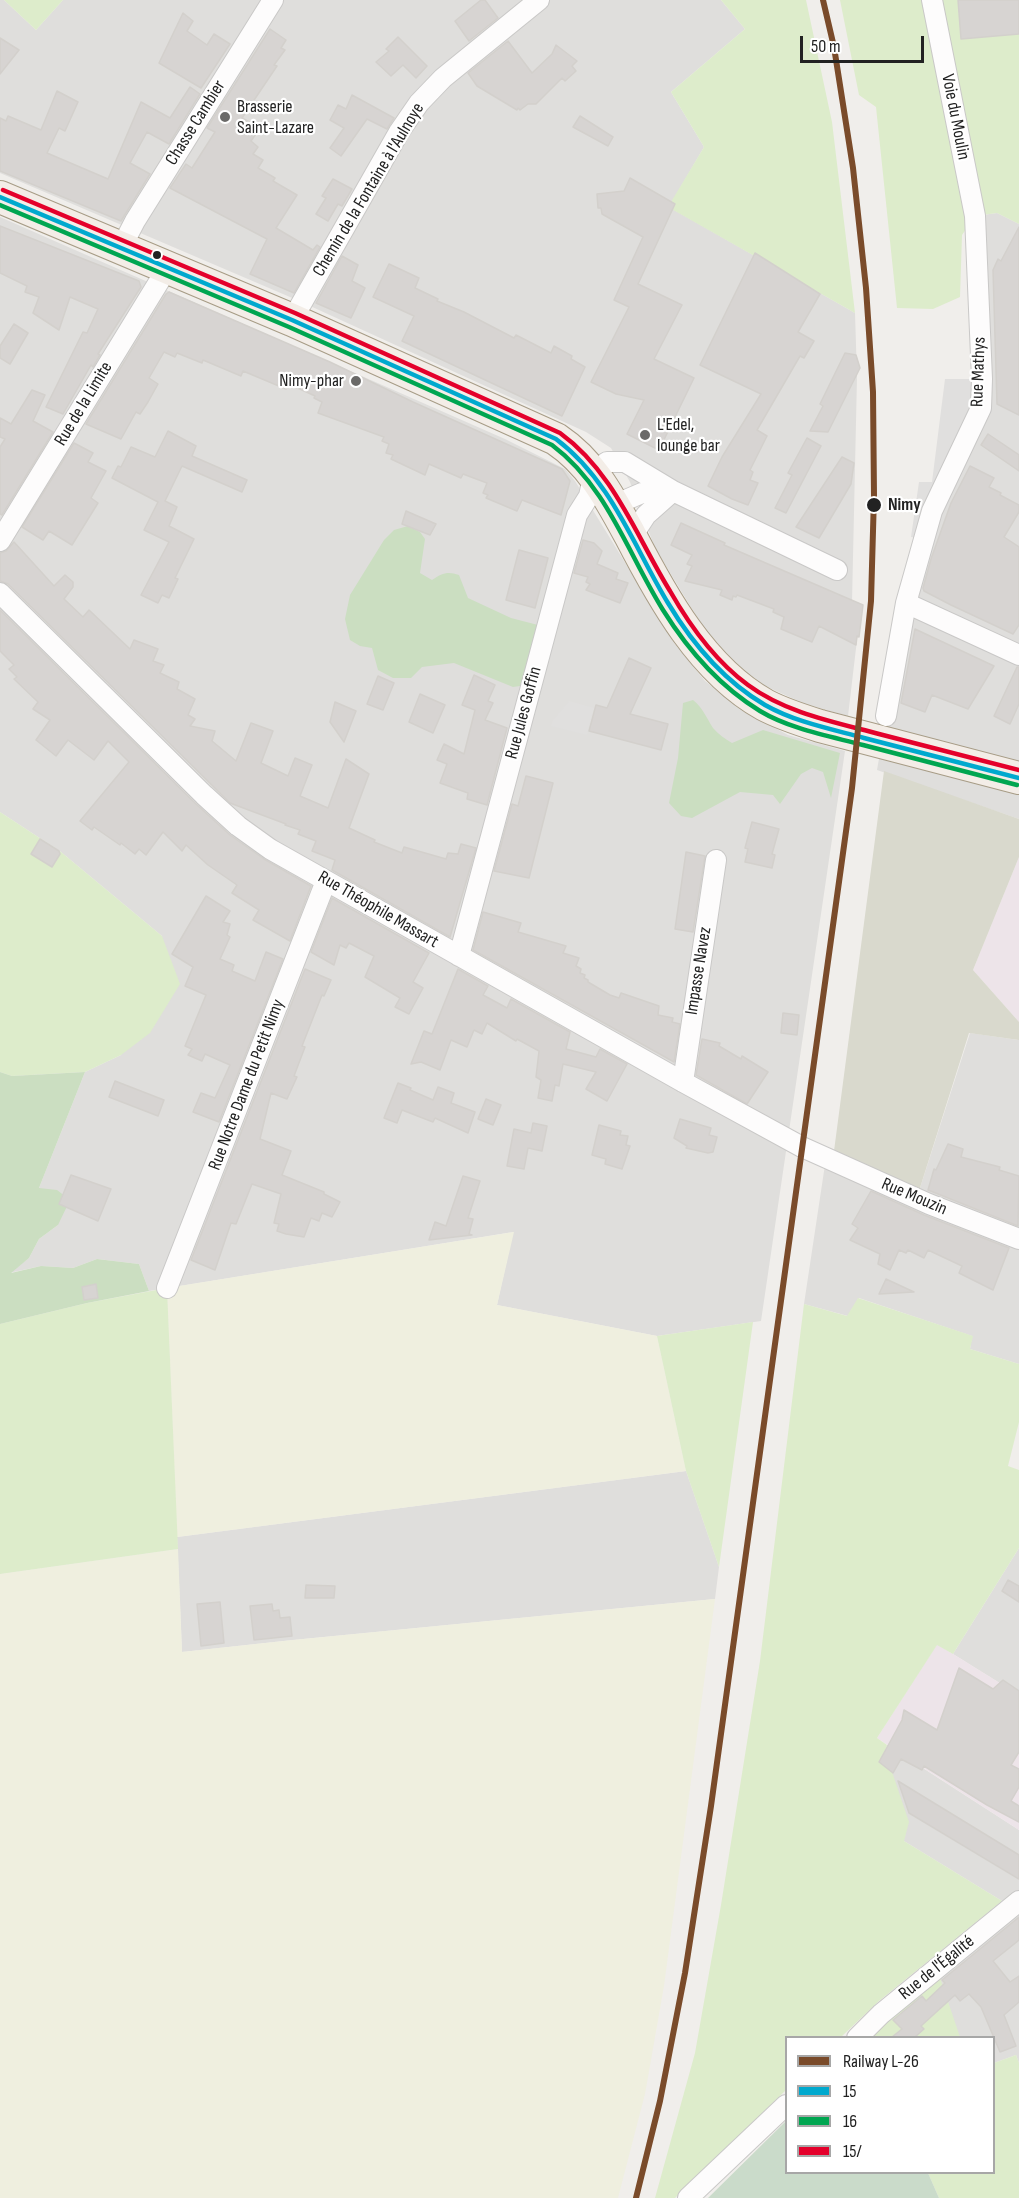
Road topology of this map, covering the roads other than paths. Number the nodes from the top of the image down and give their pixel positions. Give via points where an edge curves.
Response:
1 (273, 0) edge
2 (539, 0) edge
3 (932, 0) edge
4 (0, 198) edge
5 (971, 199) joint
6 (121, 248) junction
7 (168, 267) junction
8 (292, 320) junction
9 (594, 473) junction
10 (673, 491) junction
11 (614, 505) junction
12 (631, 538) junction
13 (0, 541) edge
14 (837, 570) dead end
15 (0, 593) edge
16 (906, 603) junction
17 (1019, 655) edge
18 (888, 731) junction
19 (1019, 778) edge
20 (716, 860) dead end
21 (326, 881) junction
22 (459, 956) junction
23 (683, 1082) junction
24 (811, 1151) joint
25 (1019, 1239) edge
26 (167, 1288) dead end
27 (1019, 1901) edge
28 (858, 2036) edge
29 (785, 2106) edge
30 (688, 2198) edge

1 - 6 street, Chasse Cambier
2 - 8 street, Chemin de la Fontaine à l'Aulnoye via 463,60 419,103
3 - 5 street, Voie du Moulin
4 - 6 main road
5 - 16 street, Rue Mathys via 976,221 981,408 932,511
6 - 7 main road
7 - 8 main road
7 - 13 street, Rue de la Limite
8 - 9 main road via 556,439
9 - 10 street via 607,462 625,462
9 - 11 main road
9 - 22 street, Rue Jules Goffin via 589,496 577,515
10 - 11 street via 642,493
10 - 12 street via 646,515
10 - 14 street
11 - 12 main road
12 - 18 main road via 708,659 745,692 765,705 820,726
15 - 21 street, Rue Théophile Massart via 238,826
16 - 17 street
16 - 18 street, Rue Mathys
18 - 19 main road
20 - 23 street, Impasse Navez
21 - 22 street, Rue Théophile Massart
21 - 26 street, Rue Notre Dame du Petit Nimy
22 - 23 street, Rue Théophile Massart
23 - 24 street, Rue Théophile Massart
24 - 25 street, Rue Mouzin
27 - 28 street, Rue de l'Égalité
29 - 30 street

